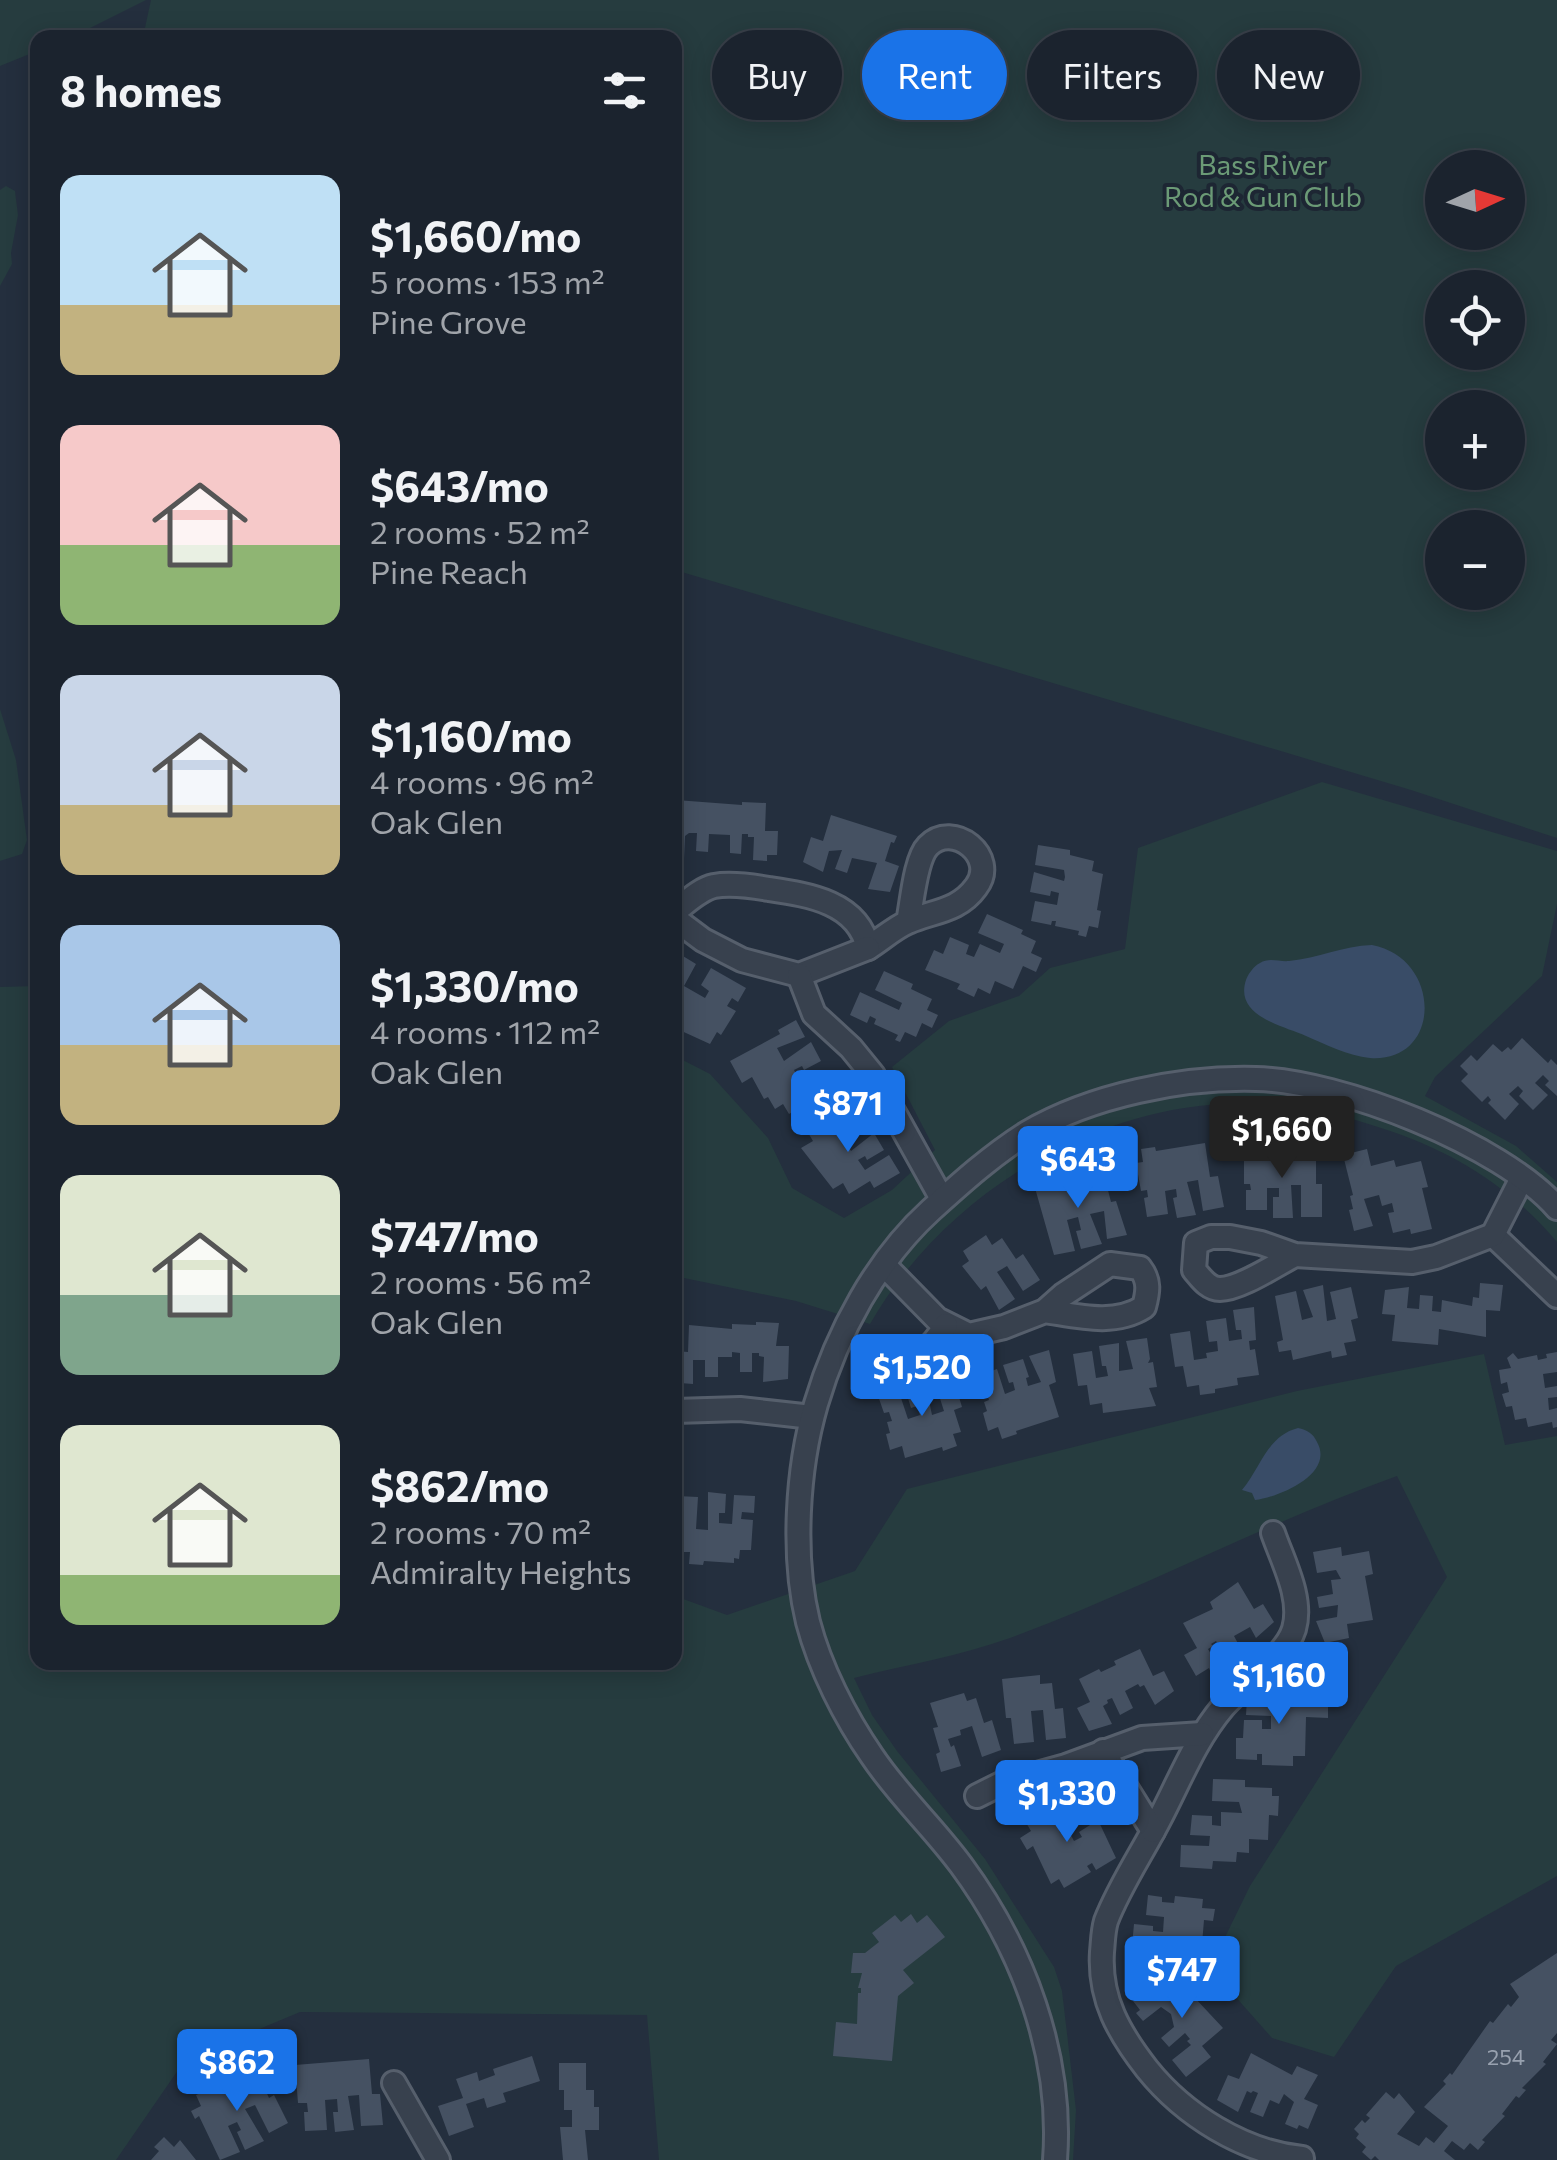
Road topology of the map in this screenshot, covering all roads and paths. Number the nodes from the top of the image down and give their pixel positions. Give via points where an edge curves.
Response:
1 (682, 907) edge
2 (908, 922) dead end
3 (682, 925) edge
4 (868, 948) junction
5 (800, 976) junction
6 (1522, 1178) junction
7 (942, 1200) junction
8 (1557, 1208) edge
9 (1493, 1234) junction
10 (1295, 1255) dead end
11 (884, 1265) junction
12 (1557, 1296) edge
13 (1045, 1311) dead end
14 (946, 1325) junction
15 (878, 1370) dead end
16 (682, 1411) edge
17 (812, 1417) junction
18 (1273, 1533) dead end
19 (1202, 1734) junction
20 (1103, 1752) junction
21 (976, 1796) dead end
22 (1153, 1831) junction
23 (394, 2083) dead end
24 (1302, 2158) edge
25 (438, 2160) edge
26 (1055, 2160) edge

1 - 4 street via 714,886 814,896 846,912 865,932
2 - 4 street
3 - 5 street via 742,960
4 - 5 street
5 - 7 street via 814,1014 873,1075
6 - 7 street via 1396,1112 1328,1088 1251,1078 1175,1084 1108,1099 1030,1132
6 - 8 street
6 - 9 street
7 - 11 street
9 - 10 street via 1412,1262
9 - 12 street
11 - 14 street
11 - 17 street via 848,1323
13 - 14 street via 969,1334
14 - 15 street via 920,1356
16 - 17 street
17 - 26 street via 800,1487 800,1539 819,1657 871,1754 960,1863 1014,1950 1053,2076
18 - 19 street via 1296,1605 1294,1628
19 - 20 street via 1142,1738
19 - 22 street
20 - 21 street
20 - 22 street
22 - 24 street via 1106,1923 1101,1969 1109,2010 1136,2055 1176,2100 1222,2132
23 - 25 street

